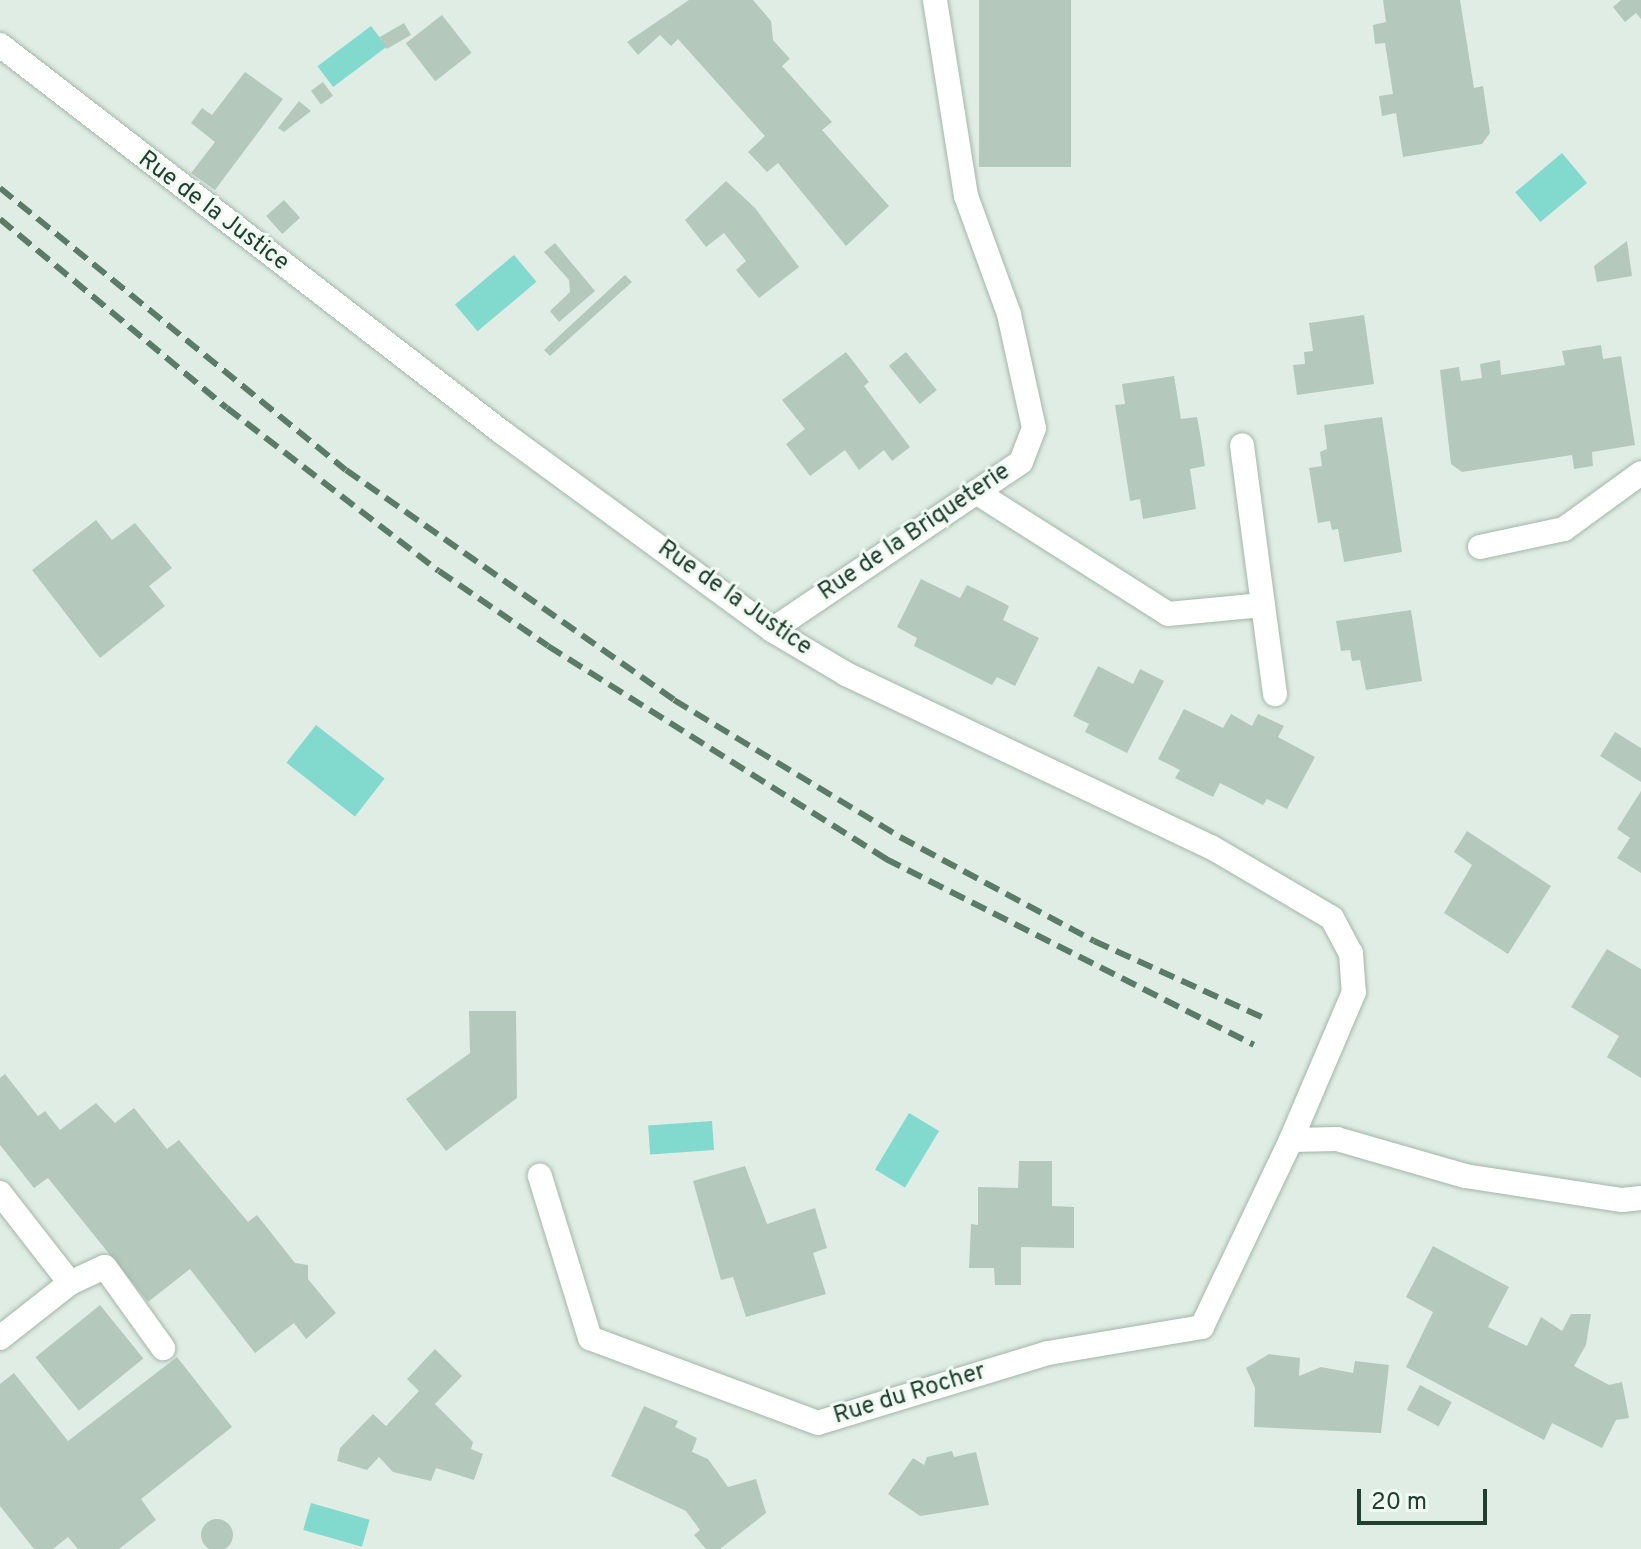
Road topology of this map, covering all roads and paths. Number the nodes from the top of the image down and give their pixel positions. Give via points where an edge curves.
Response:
1 (935, 0) edge
2 (0, 45) edge
3 (1242, 445) dead end
4 (1641, 473) edge
5 (976, 492) junction
6 (1480, 547) dead end
7 (1263, 605) junction
8 (772, 630) junction
9 (1275, 694) dead end
10 (1291, 1140) junction
11 (540, 1176) dead end
12 (0, 1193) edge
13 (1641, 1198) edge
14 (70, 1283) junction
15 (0, 1338) edge
16 (163, 1348) dead end

1 - 5 street, Rue de la Briqueterie via 966,196 1009,314 1034,428 1021,462
2 - 8 street, Rue de la Justice via 503,433
3 - 7 street
4 - 6 street via 1564,529
5 - 7 street via 1168,614
5 - 8 street, Rue de la Briqueterie
7 - 9 street
8 - 10 street, Rue de la Justice via 846,674 1211,847 1332,918 1351,953 1354,992
10 - 11 street, Rue du Rocher via 1202,1327 1048,1353 818,1423 590,1338
10 - 13 street via 1337,1139 1465,1176 1622,1200
12 - 14 street
14 - 15 street
14 - 16 street via 105,1267

